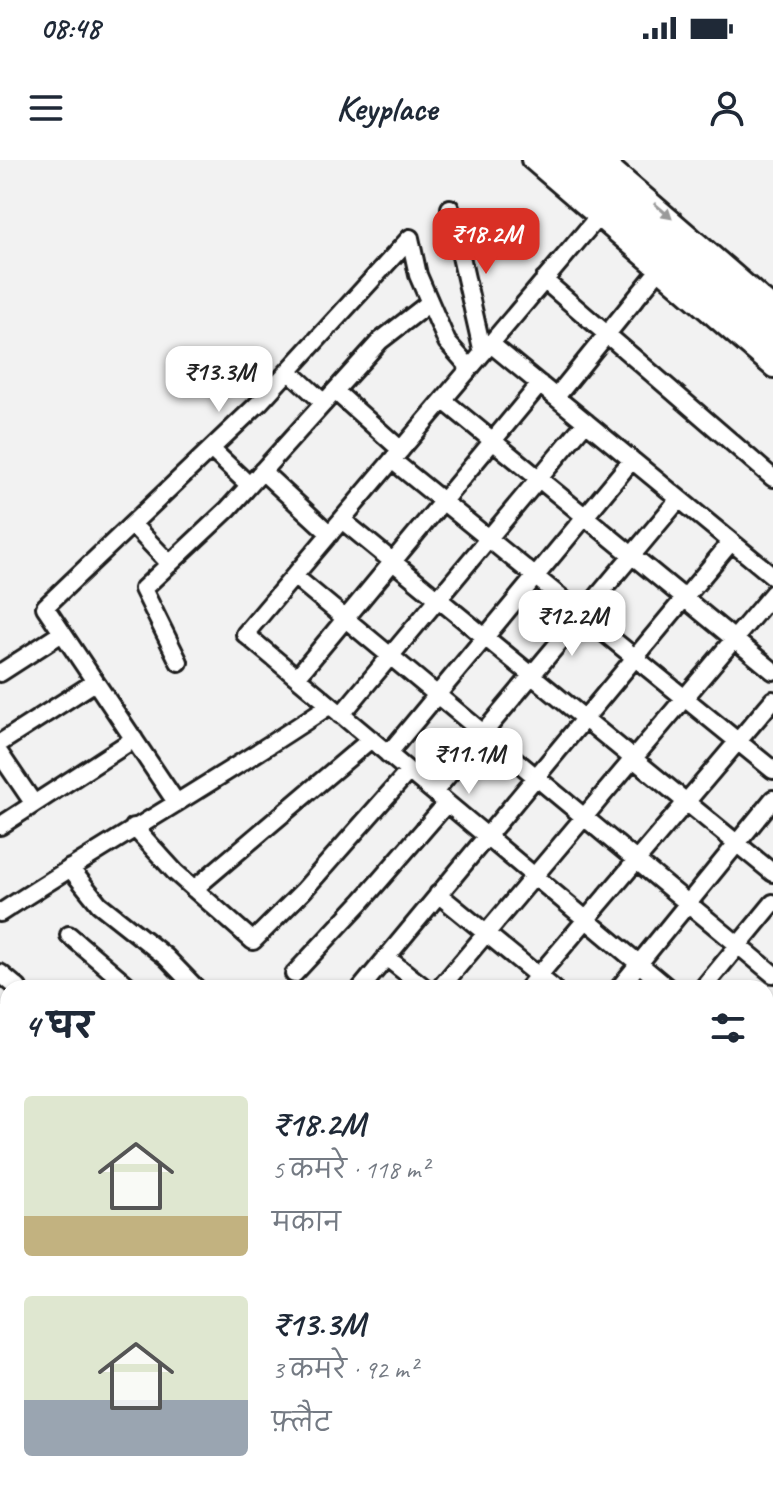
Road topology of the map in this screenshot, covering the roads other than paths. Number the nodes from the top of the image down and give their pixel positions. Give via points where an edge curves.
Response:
1 (530, 160) edge
2 (551, 160) edge
3 (578, 160) edge
4 (604, 160) edge
5 (450, 208) dead end
6 (597, 218) junction
7 (658, 271) junction
8 (544, 280) junction
9 (429, 303) junction
10 (773, 306) edge
11 (773, 329) edge
12 (607, 334) junction
13 (487, 348) junction
14 (773, 352) edge
15 (470, 368) junction
16 (773, 369) edge
17 (289, 371) junction
18 (540, 384) junction
19 (329, 397) junction
20 (556, 397) junction
21 (443, 400) junction
22 (586, 422) junction
23 (493, 441) junction
24 (211, 449) junction
25 (397, 455) junction
26 (632, 460) junction
27 (262, 471) junction
28 (539, 478) junction
29 (773, 478) edge
30 (249, 485) junction
31 (679, 499) junction
32 (443, 501) junction
33 (585, 517) junction
34 (342, 520) junction
35 (132, 524) junction
36 (330, 534) junction
37 (489, 538) junction
38 (731, 542) junction
39 (632, 555) junction
40 (393, 561) junction
41 (170, 564) junction
42 (294, 576) junction
43 (535, 576) junction
44 (773, 576) edge
45 (773, 593) edge
46 (684, 598) junction
47 (438, 599) junction
48 (582, 615) junction
49 (345, 619) junction
50 (62, 633) junction
51 (485, 637) junction
52 (734, 639) junction
53 (390, 656) junction
54 (634, 657) junction
55 (179, 662) dead end
56 (773, 671) edge
57 (0, 673) edge
58 (531, 675) junction
59 (297, 677) junction
60 (95, 682) junction
61 (437, 695) junction
62 (684, 698) junction
63 (773, 700) edge
64 (336, 710) junction
65 (584, 718) junction
66 (483, 733) junction
67 (134, 739) junction
68 (371, 739) junction
69 (738, 742) junction
70 (0, 743) edge
71 (0, 754) edge
72 (388, 754) junction
73 (633, 759) junction
74 (773, 770) edge
75 (409, 771) junction
76 (535, 777) junction
77 (440, 798) junction
78 (773, 799) edge
79 (176, 802) junction
80 (686, 802) junction
81 (34, 804) junction
82 (584, 817) junction
83 (0, 826) edge
84 (134, 827) junction
85 (486, 836) junction
86 (737, 844) junction
87 (637, 861) junction
88 (70, 868) junction
89 (773, 873) edge
90 (534, 876) junction
91 (194, 889) junction
92 (438, 894) junction
93 (688, 903) junction
94 (773, 903) edge
95 (0, 913) edge
96 (586, 920) junction
97 (486, 933) junction
98 (69, 935) dead end
99 (739, 945) junction
100 (386, 957) junction
101 (639, 964) junction
102 (294, 974) dead end
103 (773, 974) edge
104 (122, 980) edge
105 (188, 980) edge
106 (367, 980) edge
107 (415, 980) edge
108 (447, 980) edge
109 (531, 980) edge
110 (535, 980) edge
111 (626, 980) edge
112 (658, 980) edge
113 (710, 980) edge

1 - 6 street
2 - 14 highway
3 - 11 highway
4 -> 10 street
5 - 13 street
6 - 7 street
6 - 8 street
7 - 12 street
7 - 16 street
8 - 12 street
8 - 13 street
9 - 15 street via 447,342
9 - 17 street via 410,238
9 - 19 street via 380,341
12 - 20 street
12 - 29 street
13 - 15 street
13 - 18 street
15 - 21 street
17 - 19 street
17 - 24 street
18 - 20 street
18 - 23 street
19 - 25 street
19 - 27 street
20 - 22 street
21 - 23 street
21 - 25 street
22 - 26 street
22 - 28 street
23 - 28 street
23 - 32 street
24 - 30 street
24 - 35 street
25 - 32 street
25 - 34 street
26 - 31 street
26 - 33 street
27 - 30 street
27 - 36 street
28 - 33 street
28 - 37 street
30 - 41 street
31 - 38 street
31 - 39 street
32 - 37 street
32 - 40 street
33 - 39 street
33 - 43 street
34 - 36 street
34 - 40 street
35 - 41 street
35 - 50 street via 45,607
36 - 42 street
37 - 43 street
37 - 47 street
38 - 44 street
38 - 46 street
39 - 46 street
39 - 48 street
40 - 47 street
40 - 49 street
41 - 55 street via 143,589
42 - 49 street
42 - 59 street via 245,634
43 - 48 street
43 - 51 street
45 - 52 street
46 - 52 street
46 - 54 street
47 - 51 street
47 - 53 street
48 - 54 street
48 - 58 street
49 - 53 street
49 - 59 street
50 - 57 street
50 - 60 street
51 - 58 street
51 - 61 street
52 - 56 street
52 - 62 street
53 - 61 street
53 - 64 street
54 - 62 street
54 - 65 street
58 - 65 street
58 - 66 street
59 - 64 street
60 - 67 street
60 - 70 street
61 - 66 street
61 - 72 street
62 - 69 street
62 - 73 street
63 - 69 street
64 - 68 street
64 - 79 street
65 - 73 street
65 - 76 street
66 - 76 street
66 - 77 street
67 - 79 street
67 - 81 street
68 - 72 street
68 - 91 street
69 - 74 street
69 - 80 street
71 - 81 street
72 - 75 street
73 - 80 street
73 - 82 street
75 - 77 street
75 - 91 street via 253,941
76 - 82 street
76 - 85 street
77 - 85 street
77 - 102 street via 353,912
78 - 86 street
79 - 84 street
80 - 86 street
80 - 87 street
81 - 83 street
82 - 87 street
82 - 90 street
84 - 88 street
84 - 91 street
85 - 90 street
85 - 92 street
86 - 89 street
86 - 93 street
87 - 93 street
87 - 96 street
88 - 95 street
88 - 105 street via 99,904
90 - 96 street
90 - 97 street
92 - 97 street
92 - 100 street
93 - 99 street
93 - 101 street
94 - 99 street
96 - 101 street
96 - 110 street
97 - 108 street
97 - 109 street
98 - 104 street
99 - 103 street
99 - 113 street
100 - 106 street
100 - 107 street
101 - 111 street
101 - 112 street

